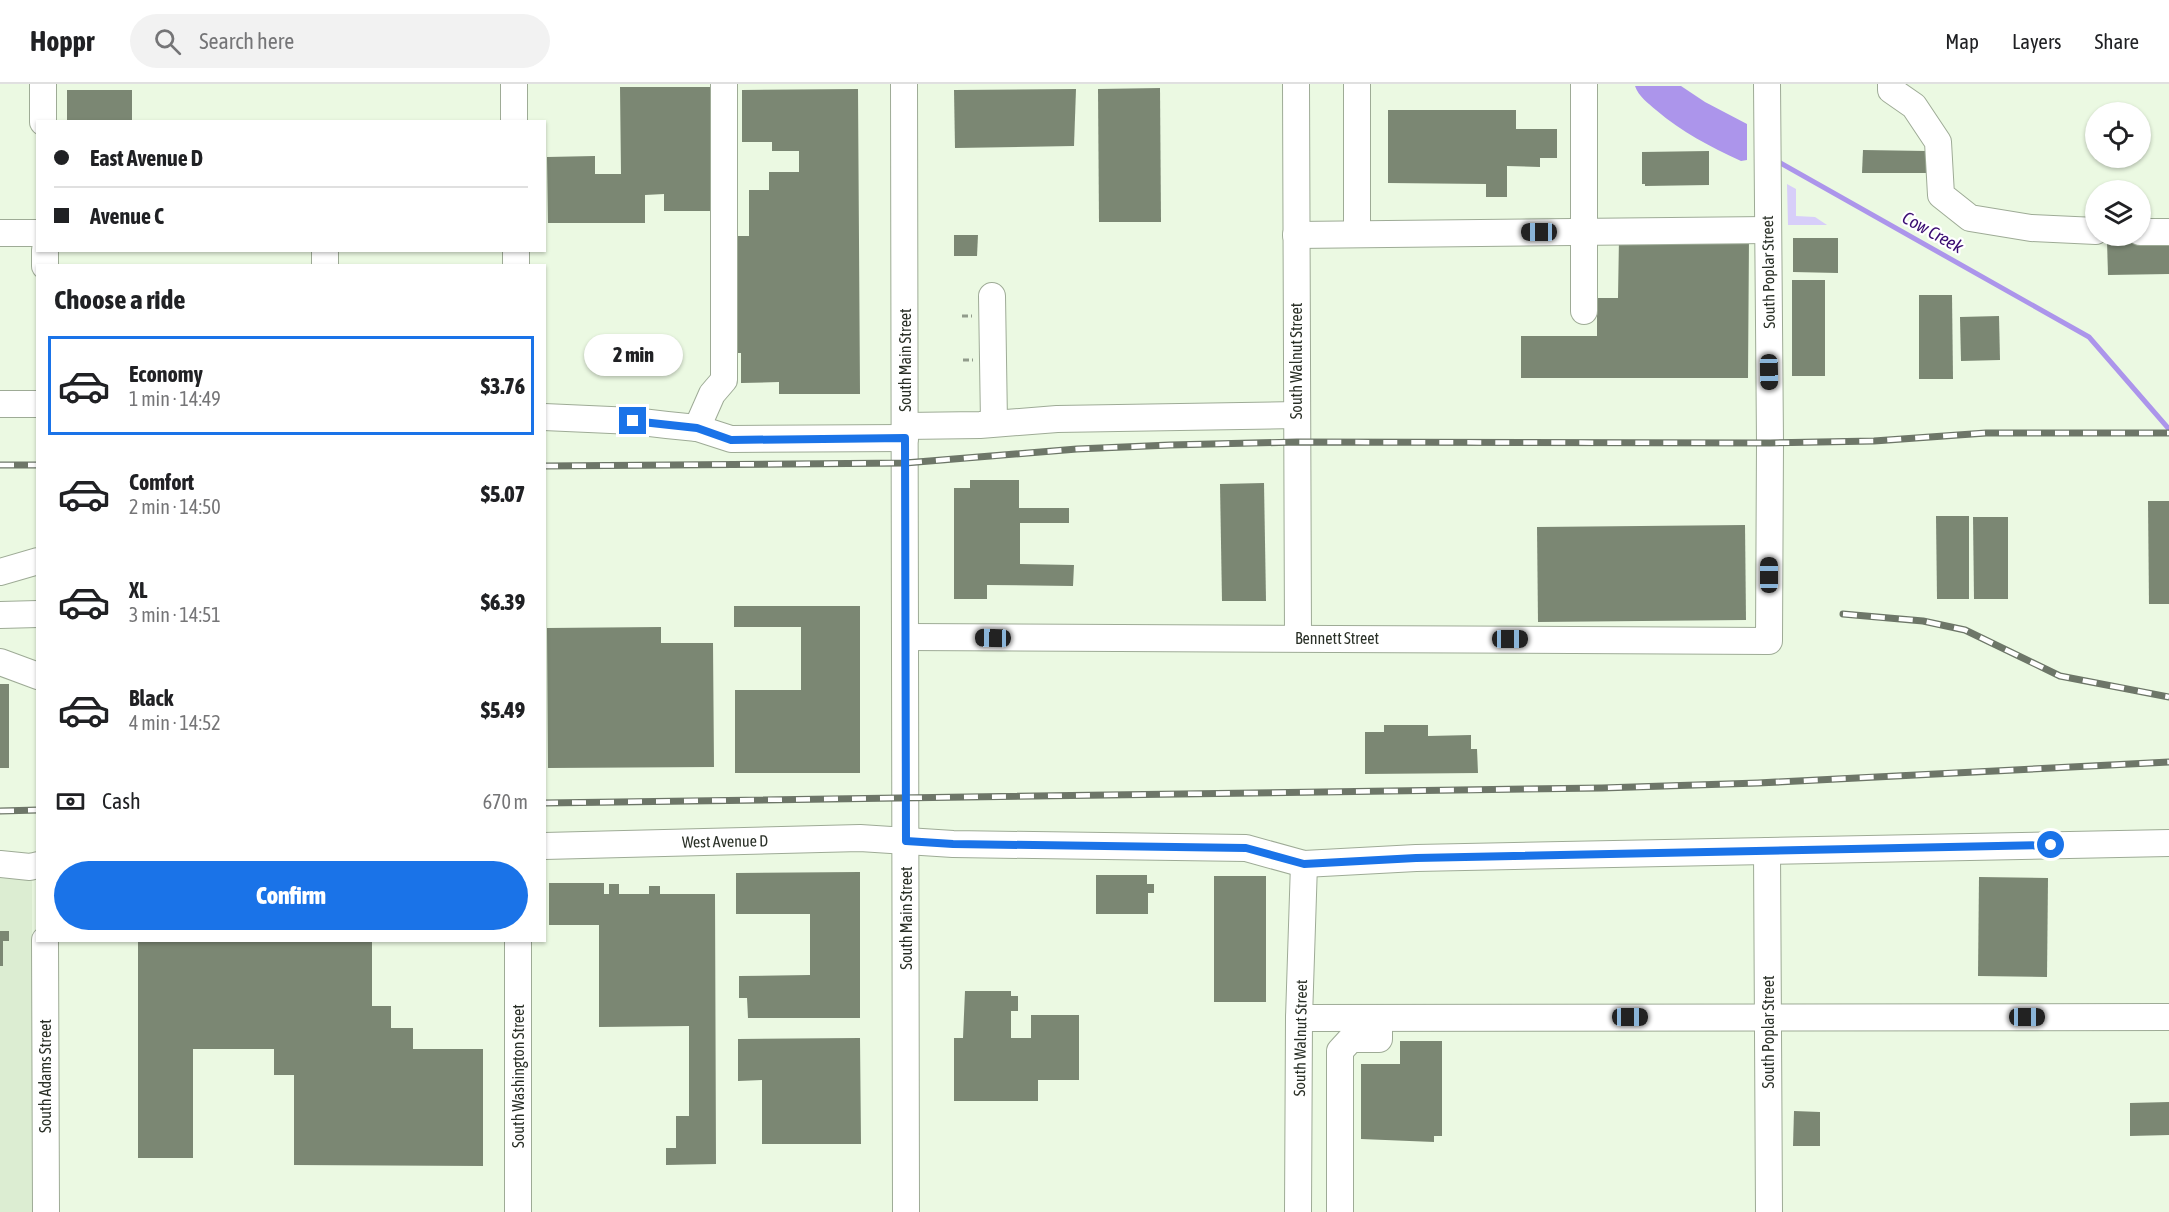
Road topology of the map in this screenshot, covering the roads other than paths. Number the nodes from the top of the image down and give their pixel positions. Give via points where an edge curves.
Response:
1 (42, 84) edge
2 (514, 84) edge
3 (724, 84) edge
4 (904, 84) edge
5 (1296, 84) edge
6 (1357, 84) edge
7 (1584, 84) edge
8 (1767, 84) edge
9 (1891, 84) edge
10 (43, 120) edge
11 (514, 120) edge
12 (1768, 230) junction
13 (2085, 230) edge
14 (1584, 231) junction
15 (2151, 232) edge
16 (2169, 232) edge
17 (0, 233) edge
18 (36, 233) edge
19 (1357, 234) junction
20 (1296, 235) junction
21 (992, 296) dead end
22 (1584, 311) dead end
23 (0, 404) edge
24 (36, 404) edge
25 (1297, 415) junction
26 (546, 417) edge
27 (994, 423) junction
28 (697, 428) junction
29 (905, 432) junction
30 (36, 562) edge
31 (0, 572) edge
32 (36, 614) edge
33 (0, 615) edge
34 (906, 636) junction
35 (1298, 638) junction
36 (1769, 641) joint
37 (0, 662) edge
38 (36, 675) edge
39 (906, 841) junction
40 (2169, 843) edge
41 (546, 846) edge
42 (1767, 852) junction
43 (0, 864) edge
44 (1304, 864) junction
45 (36, 866) edge
46 (45, 942) edge
47 (518, 942) edge
48 (1767, 1017) junction
49 (2169, 1017) edge
50 (1299, 1018) junction
51 (1379, 1018) junction
52 (46, 1212) edge
53 (518, 1212) edge
54 (906, 1212) edge
55 (1298, 1212) edge
56 (1340, 1212) edge
57 (1769, 1212) edge

1 - 10 street
2 - 11 street
3 - 28 street via 724,380 712,394
4 - 29 street, South Main Street
5 - 20 street, South Walnut Street
6 - 19 street
7 - 14 street
8 - 12 street, South Poplar Street
9 - 13 street via 1892,90 1914,106 1938,142 1941,195 1970,218 2031,228
12 - 14 street
12 - 36 street, South Poplar Street
14 - 19 street
14 - 22 street
15 - 16 street
17 - 18 street
19 - 20 street
20 - 25 street, South Walnut Street
21 - 27 street
23 - 24 street
25 - 27 street via 1057,418
25 - 35 street, South Walnut Street
26 - 28 street
27 - 29 street
28 - 29 street via 731,440
29 - 34 street, South Main Street
30 - 31 street
32 - 33 street
34 - 35 street, Bennett Street
34 - 39 street, South Main Street
35 - 36 street, Bennett Street
37 - 38 street
39 - 41 street, West Avenue D via 861,838
39 - 44 street, West Avenue D via 1246,848
39 - 54 street, South Main Street
40 - 42 street, West Avenue D
42 - 44 street, West Avenue D via 1416,858
42 - 48 street, South Poplar Street
43 - 45 street
44 - 50 street, South Walnut Street
46 - 52 street, South Adams Street
47 - 53 street, South Washington Street
48 - 49 street
48 - 51 street
48 - 57 street, South Poplar Street
50 - 51 street
50 - 55 street, South Walnut Street
51 - 56 street via 1379,1038 1351,1039 1340,1051

